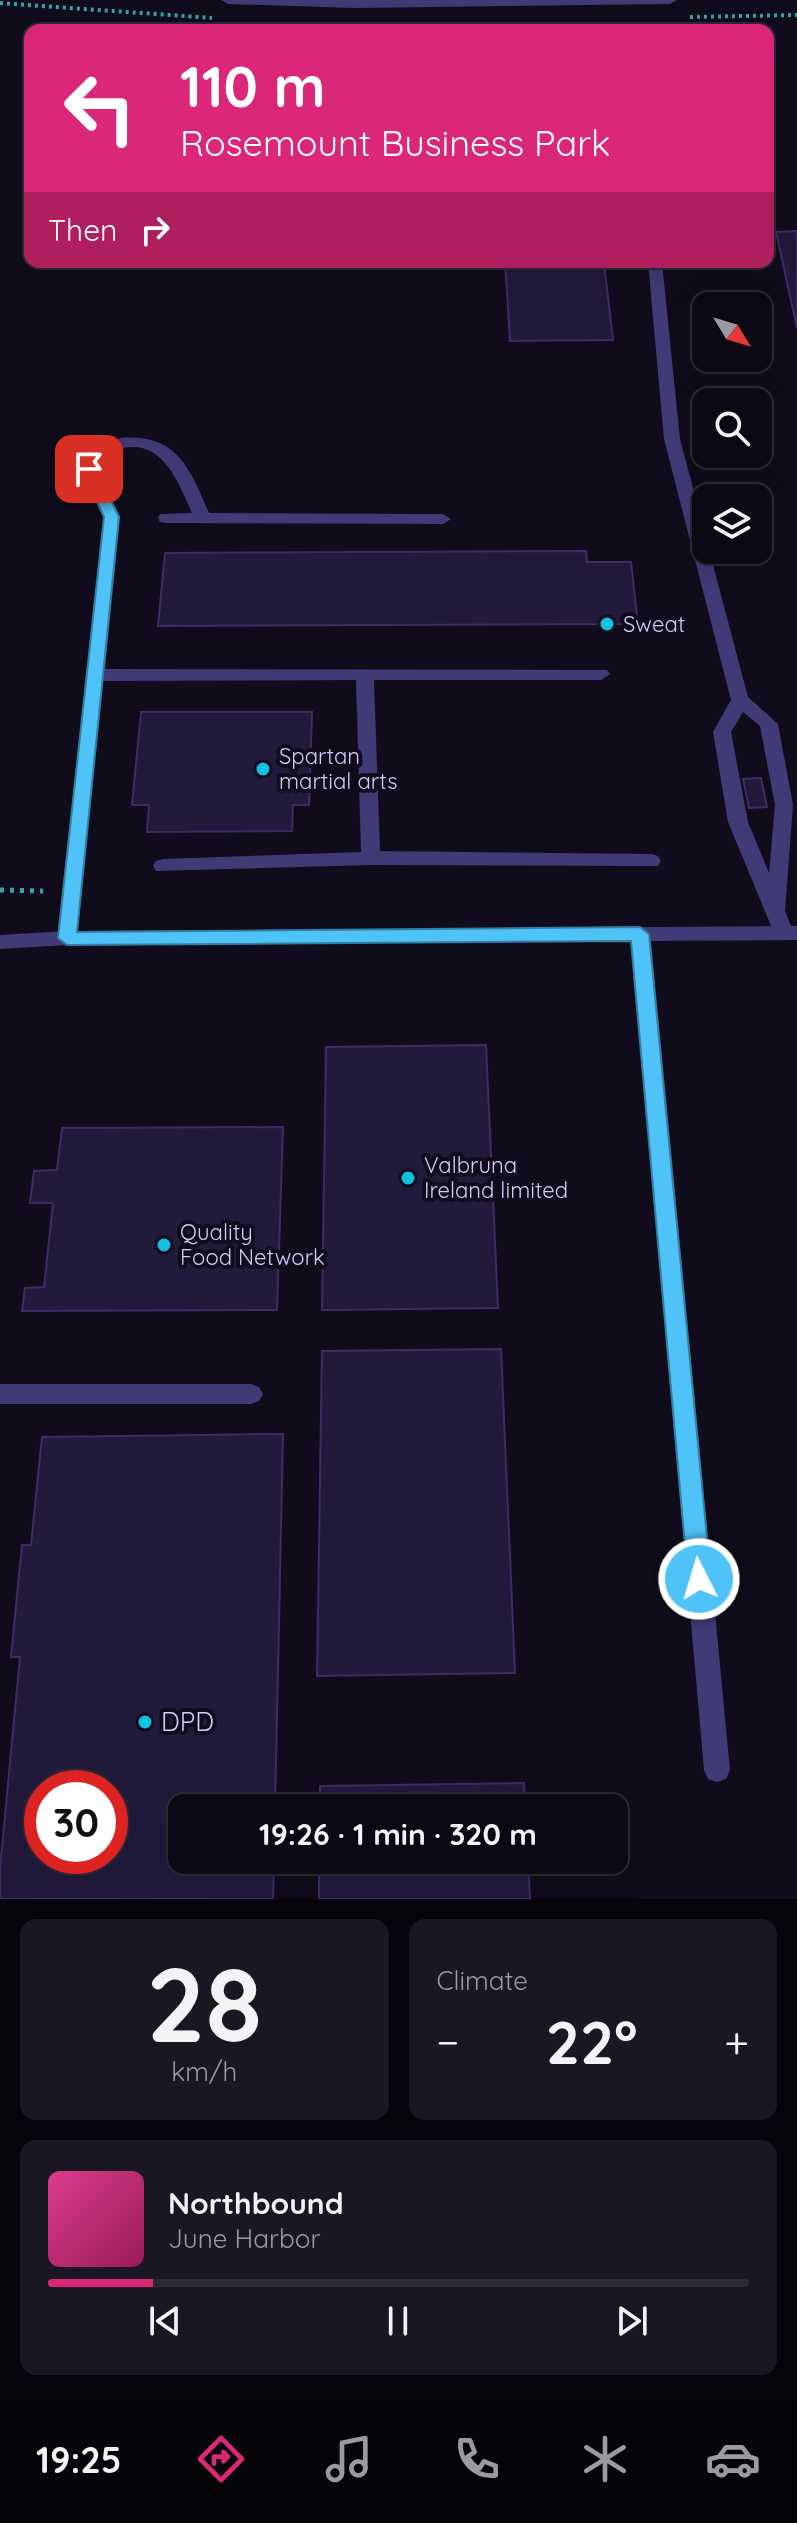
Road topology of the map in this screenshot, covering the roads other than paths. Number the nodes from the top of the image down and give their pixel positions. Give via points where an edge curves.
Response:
1 (228, 0) edge
2 (670, 0) edge
3 (656, 268) edge
4 (202, 517) junction
5 (166, 518) dead end
6 (443, 519) dead end
7 (365, 674) junction
8 (601, 674) dead end
9 (95, 675) junction
10 (740, 700) junction
11 (371, 858) junction
12 (651, 861) dead end
13 (163, 866) dead end
14 (776, 913) junction
15 (791, 933) edge
16 (640, 934) junction
17 (67, 938) junction
18 (0, 942) edge
19 (0, 1394) edge
20 (251, 1394) dead end
21 (717, 1770) dead end

1 - 2 street
3 - 10 street via 672,439
4 - 5 street
4 - 6 street
4 - 9 street via 174,460 151,445 106,445 88,456 112,517
7 - 8 street
7 - 9 street
7 - 11 street
9 - 17 street
10 - 14 street via 722,732 738,822
10 - 14 street via 769,724 784,805
11 - 12 street
11 - 13 street
14 - 15 street
15 - 16 street
16 - 17 street
16 - 21 street
17 - 18 street
19 - 20 street

